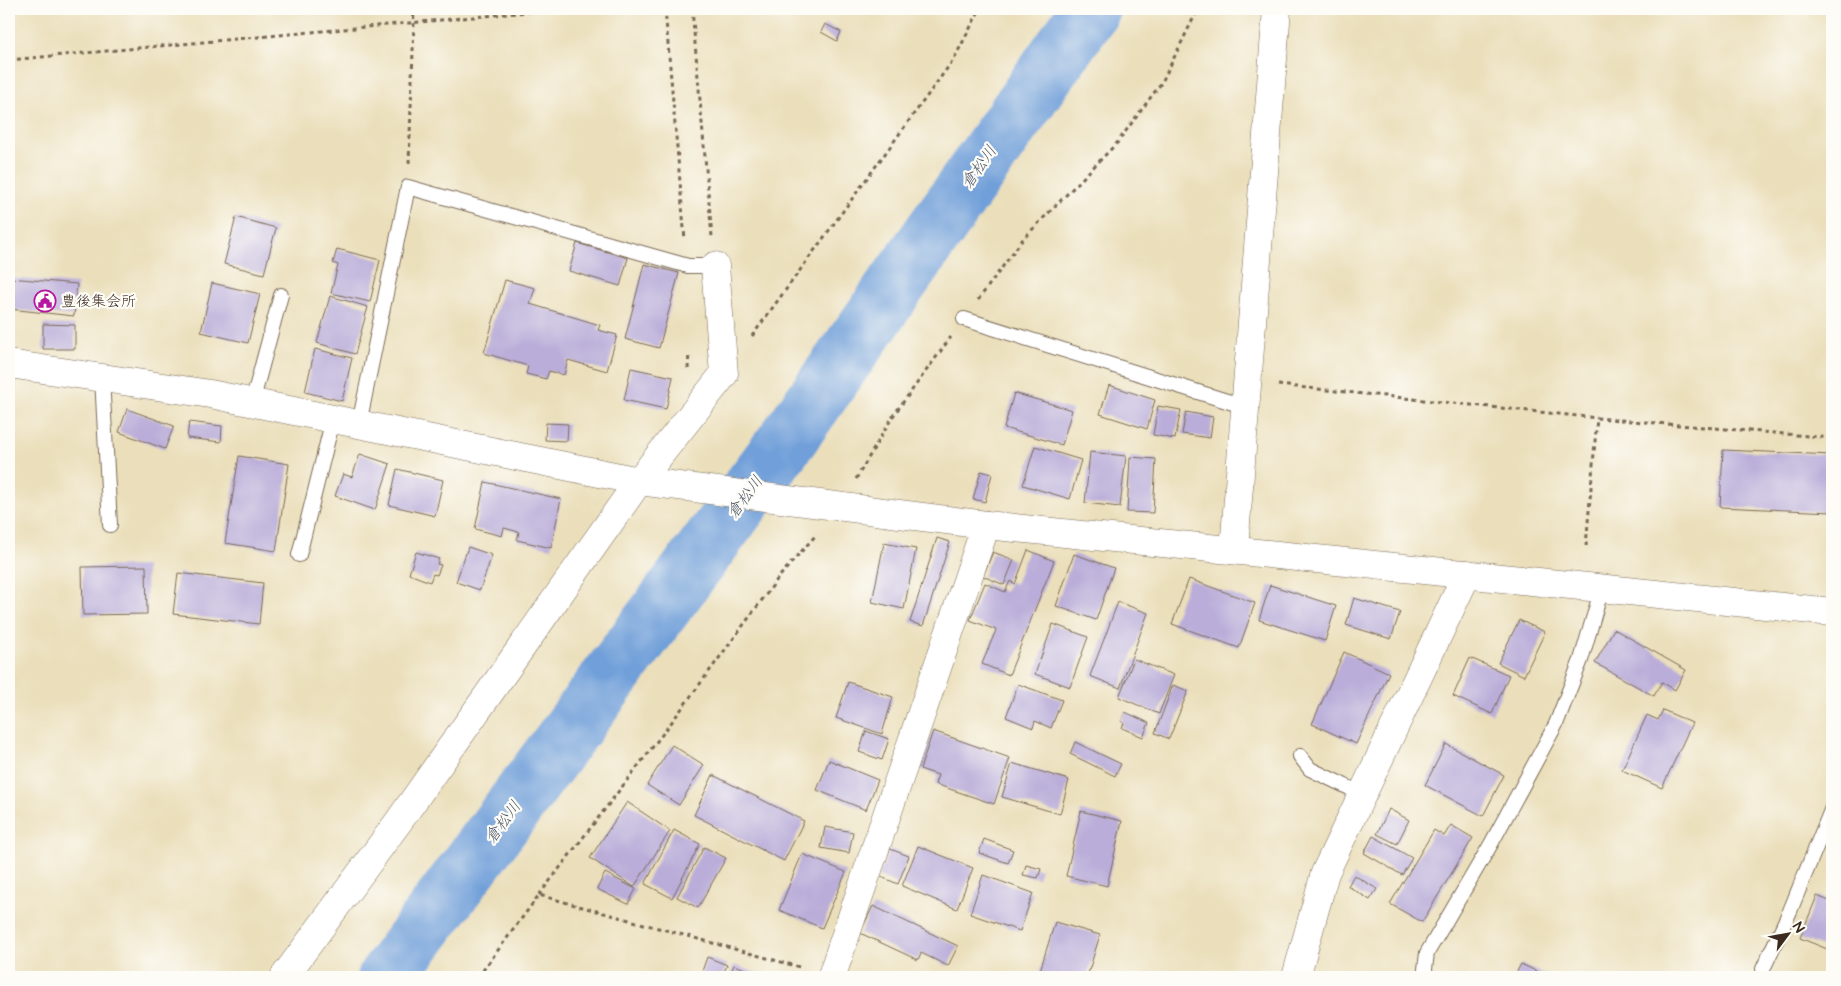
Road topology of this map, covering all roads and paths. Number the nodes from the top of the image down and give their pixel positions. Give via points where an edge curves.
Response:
1 (413, 9) edge
2 (560, 9) edge
3 (665, 9) edge
4 (692, 9) edge
5 (980, 9) edge
6 (1198, 9) edge
7 (1278, 9) edge
8 (414, 22) junction
9 (9, 60) edge
10 (408, 187) junction
11 (701, 266) junction
12 (281, 295) dead end
13 (964, 319) junction
14 (9, 364) edge
15 (724, 374) junction
16 (102, 378) junction
17 (1246, 394) junction
18 (252, 403) junction
19 (1597, 418) junction
20 (333, 419) junction
21 (359, 424) junction
22 (1832, 438) edge
23 (639, 481) junction
24 (840, 506) junction
25 (110, 525) dead end
26 (986, 525) junction
27 (1586, 546) dead end
28 (1234, 549) junction
29 (299, 555) dead end
30 (1467, 574) junction
31 (1602, 588) junction
32 (1832, 612) edge
33 (1300, 756) dead end
34 (1362, 794) junction
35 (1832, 808) edge
36 (539, 895) junction
37 (1763, 969) dead end
38 (284, 977) edge
39 (478, 977) edge
40 (834, 977) edge
41 (1296, 977) edge
42 (1426, 977) edge

1 - 8 path
2 - 8 path
3 - 11 path
4 - 11 path
5 - 15 path via 954,59
6 - 13 path via 1162,82 1117,143 1023,239
7 - 17 street
8 - 9 path
8 - 10 path
10 - 11 lane
10 - 21 lane
11 - 15 street
12 - 18 lane
13 - 17 lane
13 - 24 path via 893,416
14 - 16 street
15 - 23 street
16 - 18 street
16 - 25 lane
17 - 19 path
17 - 28 street
18 - 20 street
19 - 22 path
19 - 27 path
20 - 21 street
20 - 29 lane
21 - 23 street
23 - 24 street
23 - 38 street via 399,821
24 - 26 street
24 - 36 path via 779,577
26 - 28 street
26 - 40 street
28 - 30 street
30 - 31 street
30 - 34 street
31 - 32 street
31 - 42 lane via 1581,660 1556,724 1427,953
33 - 34 lane via 1310,769
34 - 41 street via 1324,873
35 - 37 lane
36 - 39 path
36 - 40 path

